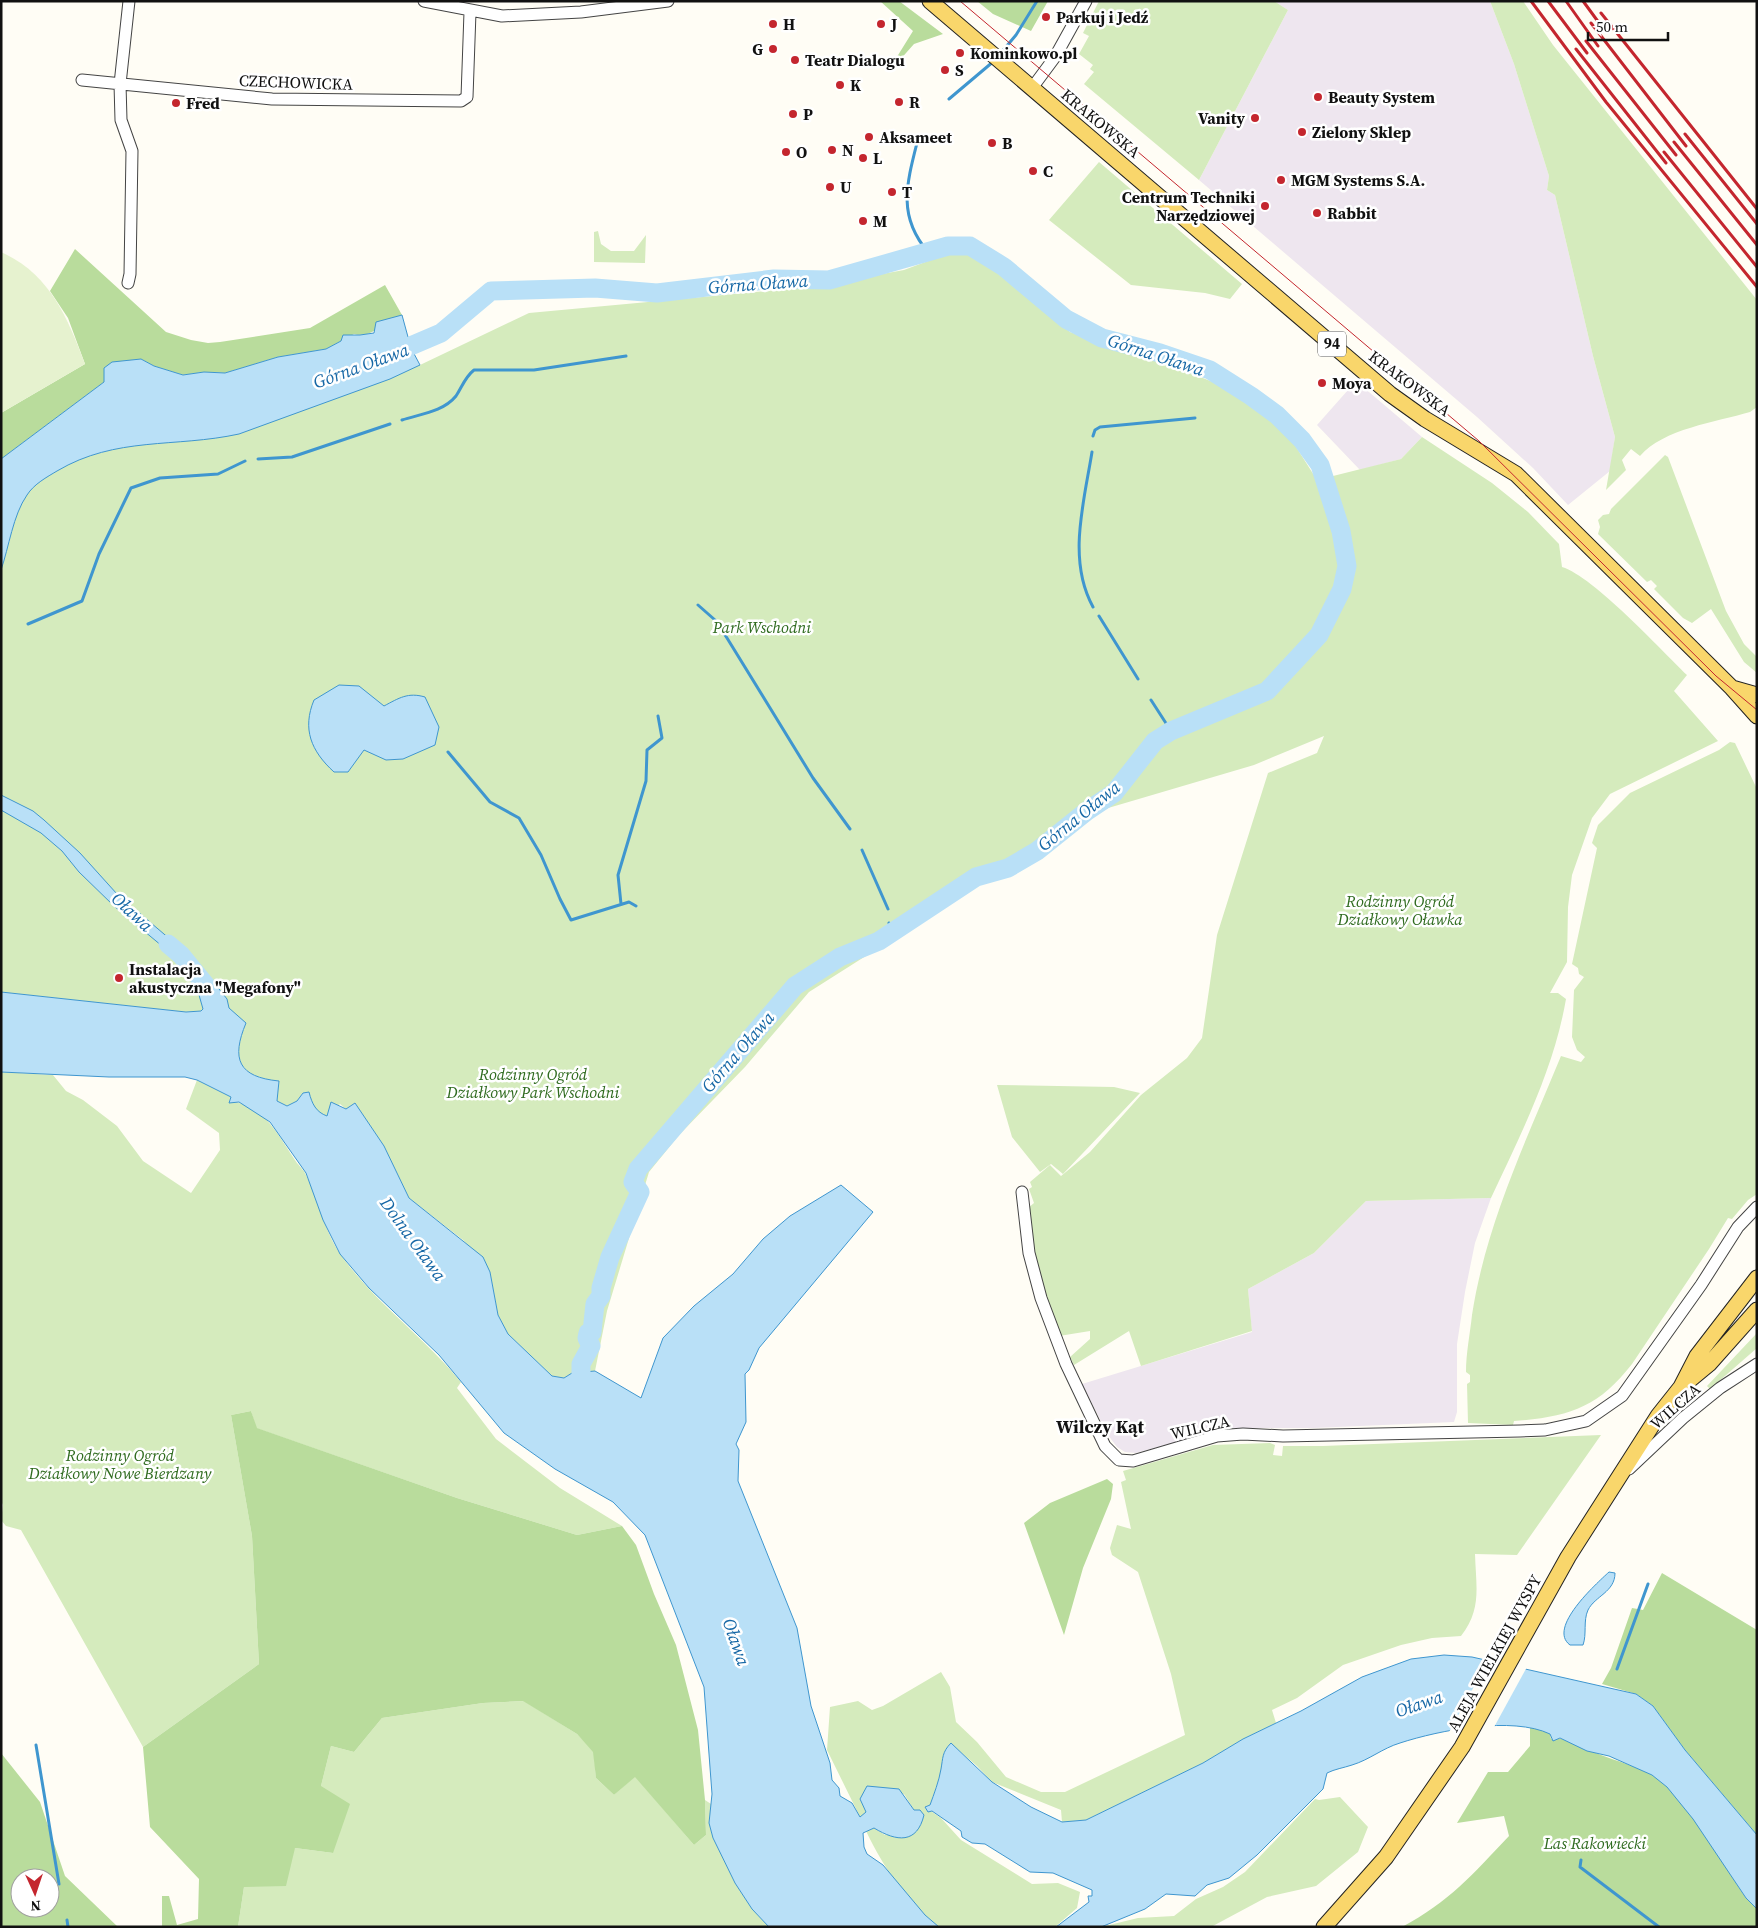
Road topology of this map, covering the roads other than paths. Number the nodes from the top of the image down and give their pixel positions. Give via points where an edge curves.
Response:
1 (129, 1) edge
2 (424, 1) edge
3 (668, 1) edge
4 (930, 1) edge
5 (1086, 1) edge
6 (470, 12) junction
7 (82, 80) dead end
8 (120, 84) junction
9 (1032, 88) junction
10 (128, 283) dead end
11 (1732, 688) junction
12 (1757, 695) edge
13 (1757, 716) edge
14 (1022, 1192) dead end
15 (1757, 1207) edge
16 (1757, 1278) edge
17 (1757, 1310) edge
18 (1757, 1364) edge
19 (1681, 1387) junction
20 (1618, 1478) junction
21 (1324, 1927) edge

1 - 8 street
2 - 6 street
3 - 6 street via 532,15
4 - 9 main road, 94
5 - 9 street via 1055,57
6 - 8 street, CZECHOWICKA via 467,97 461,101 272,99
7 - 8 street
8 - 10 street via 120,120 132,151
9 - 11 main road, KRAKOWSKA / 94 via 1390,394 1424,419 1516,474
11 - 12 main road, 94
11 - 13 main road, KRAKOWSKA / 94
14 - 15 street, WILCZA via 1032,1268 1054,1335 1105,1446 1119,1460 1133,1461 1217,1436 1520,1431 1544,1430 1586,1421 1622,1396 1738,1228
16 - 19 main road, ALEJA WIELKIEJ WYSPY via 1697,1356
17 - 19 main road, ALEJA WIELKIEJ WYSPY via 1709,1364
18 - 20 street, WILCZA via 1683,1418
19 - 20 main road, ALEJA WIELKIEJ WYSPY
20 - 21 main road, ALEJA WIELKIEJ WYSPY via 1568,1557 1462,1747 1386,1857

